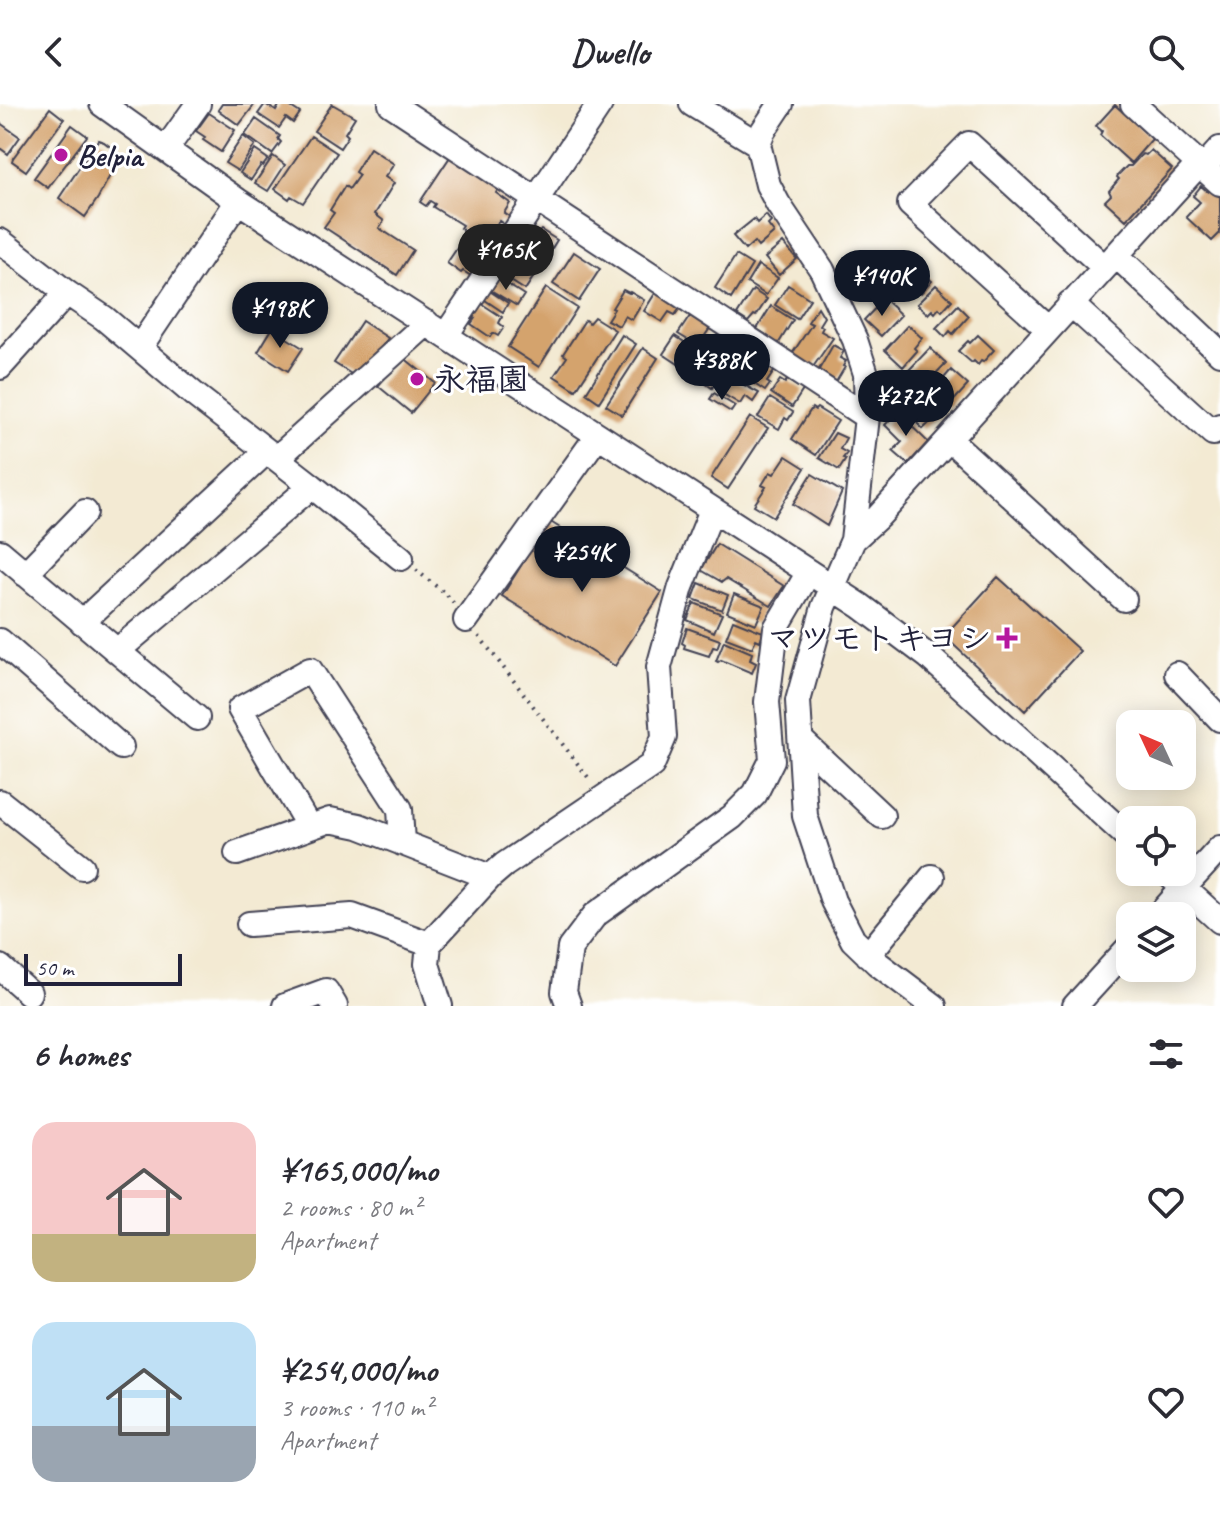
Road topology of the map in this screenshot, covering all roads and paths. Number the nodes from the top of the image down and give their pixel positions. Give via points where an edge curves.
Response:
1 (102, 104) edge
2 (198, 104) edge
3 (391, 104) edge
4 (600, 104) edge
5 (692, 104) edge
6 (781, 104) edge
7 (1136, 105) edge
8 (758, 144) junction
9 (166, 149) junction
10 (1220, 149) edge
11 (1207, 172) edge
12 (536, 199) junction
13 (238, 201) junction
14 (0, 241) edge
15 (1110, 261) junction
16 (67, 293) junction
17 (1070, 303) junction
18 (437, 329) junction
19 (1048, 329) junction
20 (140, 347) junction
21 (1220, 353) edge
22 (0, 367) edge
23 (867, 417) junction
24 (1220, 426) edge
25 (598, 435) junction
26 (949, 439) junction
27 (272, 455) junction
28 (312, 486) junction
29 (712, 510) junction
30 (85, 512) dead end
31 (853, 540) junction
32 (0, 552) edge
33 (401, 558) joint
34 (809, 572) junction
35 (25, 574) junction
36 (832, 587) junction
37 (1124, 599) dead end
38 (466, 620) junction
39 (82, 622) junction
40 (0, 641) edge
41 (117, 651) junction
42 (1177, 674) dead end
43 (197, 718) dead end
44 (1220, 719) edge
45 (801, 740) junction
46 (121, 747) dead end
47 (603, 796) junction
48 (0, 802) edge
49 (882, 816) dead end
50 (1116, 826) edge
51 (309, 827) junction
52 (402, 843) junction
53 (1220, 848) edge
54 (237, 853) dead end
55 (1196, 865) edge
56 (82, 867) dead end
57 (490, 877) junction
58 (932, 877) dead end
59 (1182, 886) edge
60 (1220, 921) edge
61 (249, 924) dead end
62 (429, 944) junction
63 (868, 955) junction
64 (1116, 961) edge
65 (0, 967) edge
66 (29, 993) dead end
67 (285, 1006) edge
68 (335, 1006) edge
69 (440, 1006) edge
70 (569, 1006) edge
71 (934, 1006) edge
72 (1075, 1006) edge

1 - 9 street
2 - 9 street
3 - 12 street
4 - 12 street
5 - 8 street
6 - 8 street
7 - 11 street
8 - 23 street via 768,185 822,270 855,340 866,374
9 - 13 street
10 - 11 street
11 - 15 street
12 - 18 street
12 - 23 street
13 - 18 street
13 - 20 street
14 - 16 street
15 - 17 street
15 - 19 street via 969,144 910,204
15 - 21 street
16 - 20 street
16 - 22 street
17 - 19 street
17 - 24 street via 1213,433
18 - 25 street
18 - 27 street
19 - 26 street
20 - 27 street
23 - 31 street
25 - 29 street
25 - 38 street
26 - 31 street
26 - 37 street
27 - 28 street
27 - 39 street
28 - 33 street
28 - 41 street
29 - 34 street
29 - 47 street via 681,587 659,667 664,737 652,765
30 - 35 street
31 - 36 street
32 - 35 street
33 - 38 path via 447,595
34 - 36 street
34 - 70 street via 776,628 767,702 772,760 755,794 732,817 595,915 570,948 564,992
35 - 39 street
36 - 45 street via 798,701
36 - 50 street via 929,657
38 - 47 path
39 - 41 street
40 - 46 street
41 - 43 street
42 - 44 street
45 - 49 street
45 - 63 street via 805,816 833,901 853,940
47 - 57 street
48 - 56 street
51 - 52 street via 330,820
51 - 52 street via 240,709 310,670 400,809
51 - 54 street
52 - 57 street
53 - 55 street
57 - 62 street
58 - 63 street
59 - 60 street
61 - 62 street via 352,916
62 - 69 street via 427,964
63 - 71 street
64 - 72 street
65 - 66 street
67 - 68 street via 326,991

